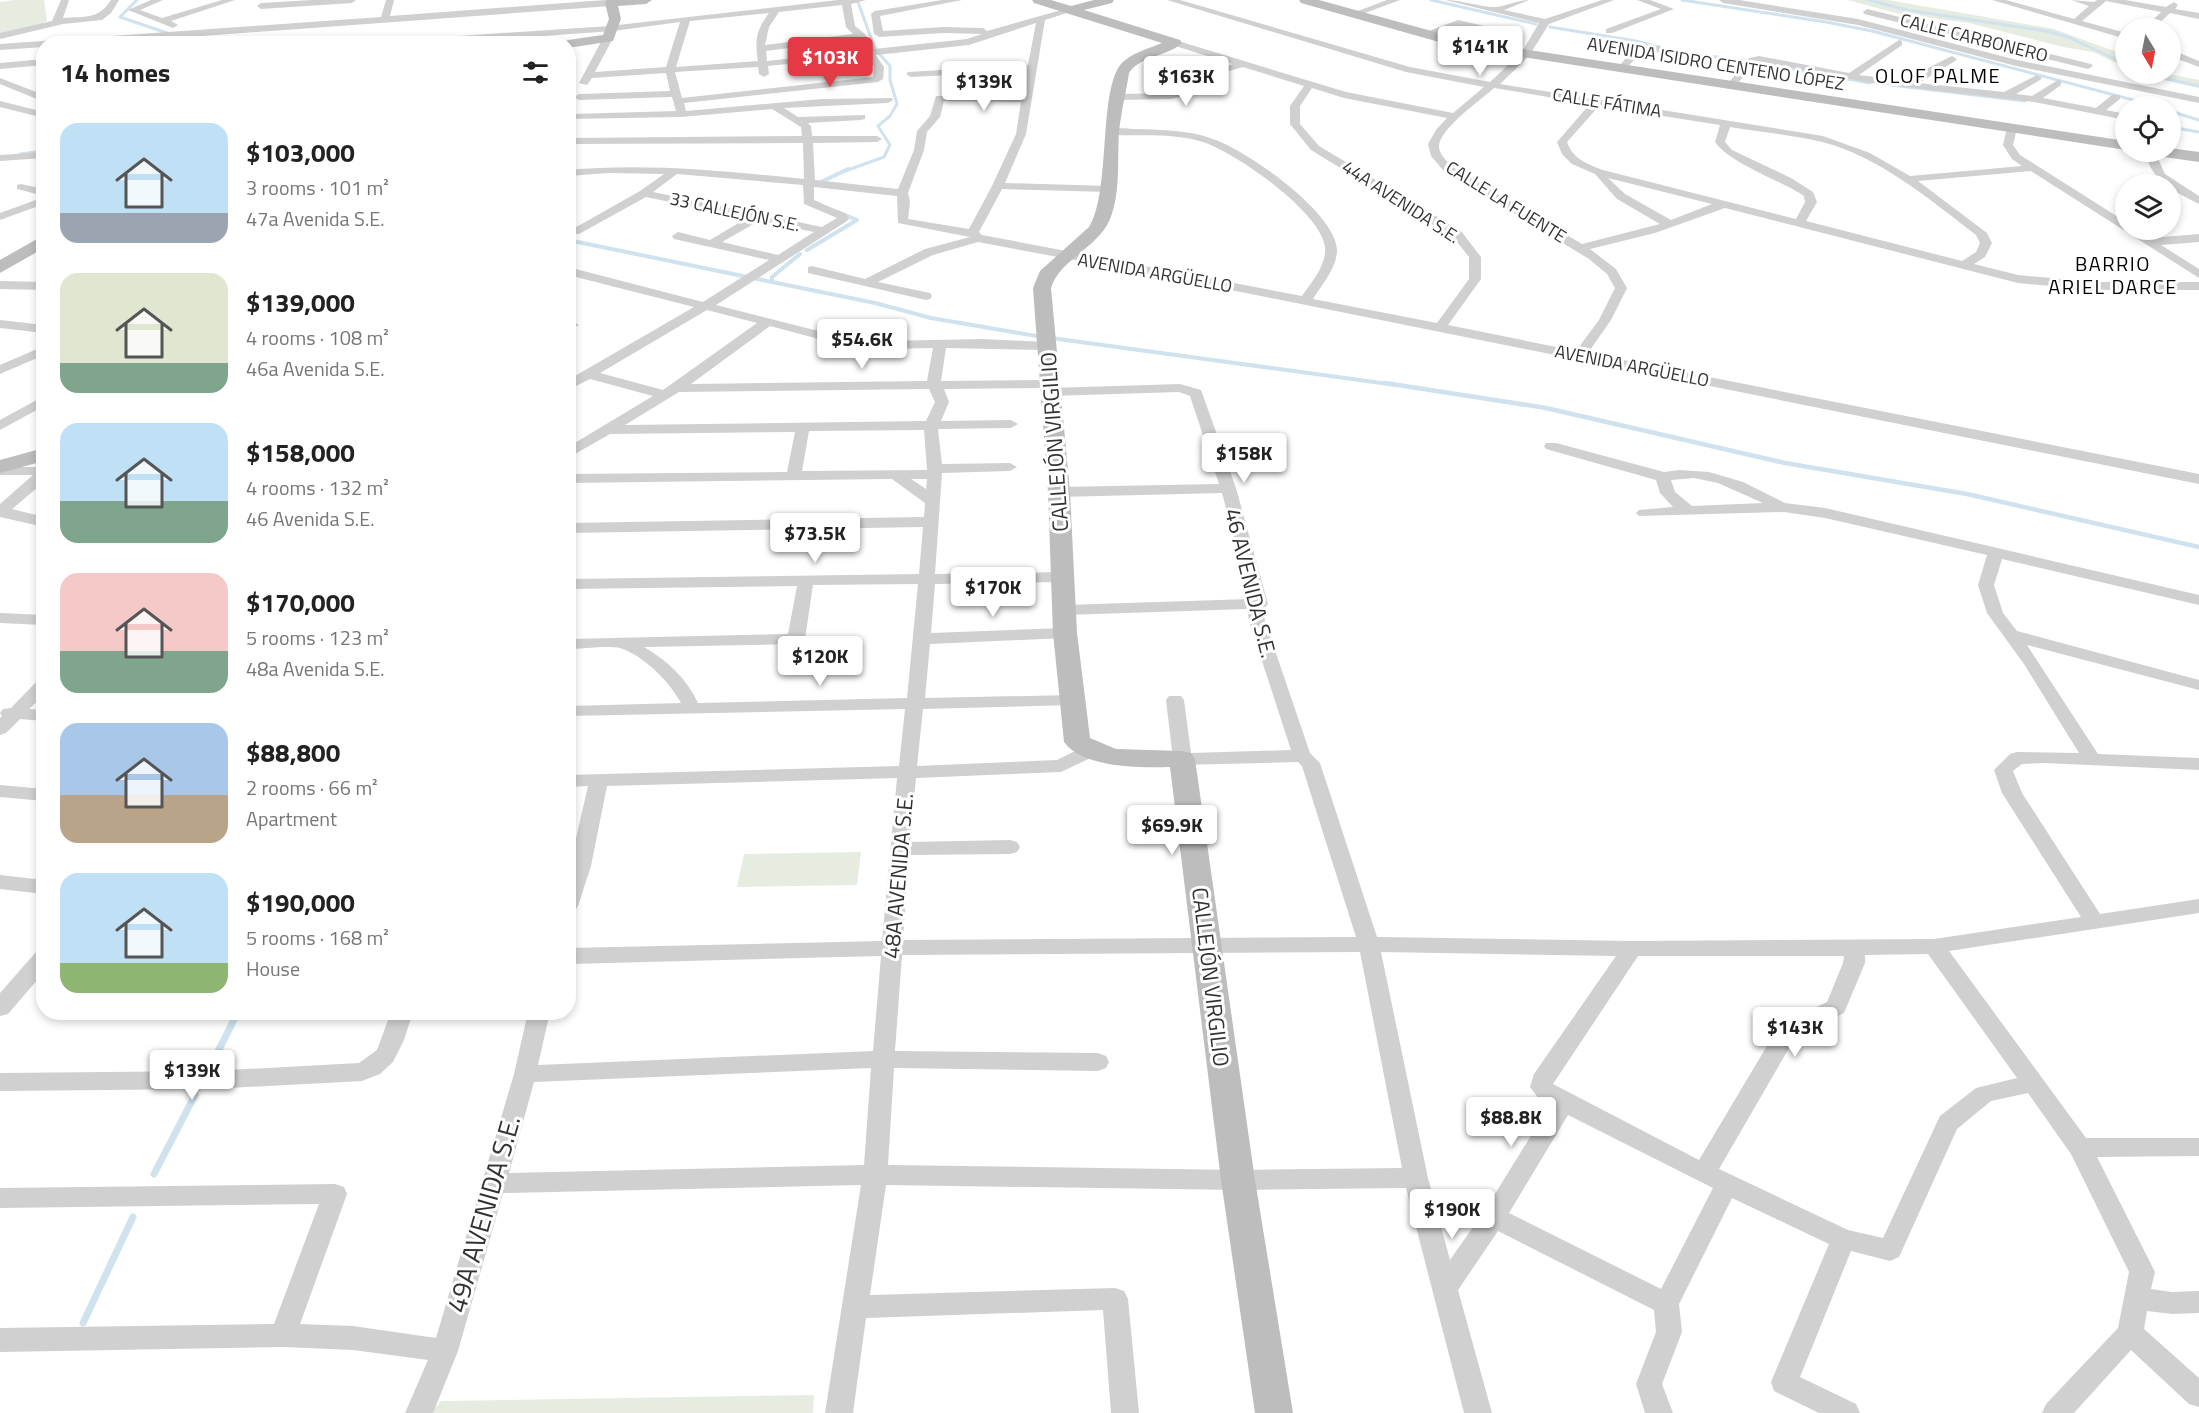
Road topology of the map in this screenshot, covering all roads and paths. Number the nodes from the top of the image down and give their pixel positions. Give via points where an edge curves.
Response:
1 (65, 0) edge
2 (115, 0) edge
3 (159, 0) edge
4 (231, 0) edge
5 (352, 0) edge
6 (390, 0) edge
7 (495, 0) edge
8 (646, 0) edge
9 (881, 0) edge
10 (958, 0) edge
11 (1038, 0) edge
12 (1108, 0) edge
13 (1171, 0) edge
14 (1305, 0) edge
15 (1396, 0) edge
16 (1449, 0) edge
17 (1525, 0) edge
18 (1610, 0) edge
19 (1641, 0) edge
20 (1723, 0) edge
21 (1996, 0) edge
22 (2075, 0) edge
23 (2110, 0) edge
24 (2180, 0) edge
25 (853, 1) edge
26 (610, 2) edge
27 (2099, 3) edge
28 (1852, 9) dead end
29 (776, 10) junction
30 (1072, 10) junction
31 (1495, 10) junction
32 (2168, 11) junction
33 (495, 12) junction
34 (884, 12) junction
35 (258, 14) edge
36 (1354, 14) junction
37 (2199, 16) edge
38 (1041, 18) junction
39 (2161, 18) edge
40 (686, 19) junction
41 (385, 20) junction
42 (1904, 20) junction
43 (63, 21) junction
44 (161, 21) junction
45 (1546, 22) junction
46 (2076, 22) junction
47 (1488, 28) dead end
48 (1882, 28) junction
49 (117, 29) dead end
50 (611, 31) junction
51 (1609, 31) dead end
52 (994, 32) junction
53 (190, 33) junction
54 (2115, 33) edge
55 (1426, 34) junction
56 (0, 36) edge
57 (134, 36) edge
58 (148, 36) edge
59 (555, 36) edge
60 (862, 36) junction
61 (576, 42) edge
62 (1175, 43) junction
63 (1899, 44) dead end
64 (36, 45) edge
65 (0, 47) edge
66 (759, 49) junction
67 (1659, 49) dead end
68 (876, 53) junction
69 (1523, 54) junction
70 (2181, 57) edge
71 (1953, 58) dead end
72 (36, 63) edge
73 (763, 64) junction
74 (1243, 64) junction
75 (2199, 64) edge
76 (0, 66) edge
77 (1034, 68) junction
78 (1621, 69) junction
79 (670, 71) junction
80 (911, 74) dead end
81 (1851, 76) junction
82 (584, 78) junction
83 (2037, 78) dead end
84 (0, 81) edge
85 (2058, 83) dead end
86 (1910, 85) junction
87 (1309, 86) junction
88 (1491, 86) junction
89 (1731, 86) junction
90 (2140, 89) junction
91 (765, 91) junction
92 (36, 96) edge
93 (2004, 97) junction
94 (676, 98) junction
95 (1118, 98) junction
96 (2115, 98) edge
97 (576, 99) edge
98 (1027, 99) junction
99 (2034, 99) junction
100 (888, 100) dead end
101 (2199, 100) edge
102 (1598, 101) junction
103 (576, 102) edge
104 (0, 104) edge
105 (770, 108) junction
106 (2098, 111) junction
107 (36, 113) edge
108 (2115, 115) edge
109 (861, 117) dead end
110 (1456, 117) junction
111 (576, 120) edge
112 (798, 120) junction
113 (1726, 123) junction
114 (674, 127) junction
115 (2012, 128) junction
116 (1112, 132) junction
117 (877, 139) dead end
118 (576, 140) edge
119 (807, 140) junction
120 (2115, 144) edge
121 (2181, 154) edge
122 (36, 156) edge
123 (2199, 157) edge
124 (0, 158) edge
125 (2152, 162) edge
126 (2031, 168) junction
127 (675, 171) junction
128 (576, 172) edge
129 (1599, 172) junction
130 (1908, 179) junction
131 (807, 181) junction
132 (998, 186) junction
133 (21, 187) dead end
134 (1109, 189) junction
135 (36, 191) edge
136 (644, 193) junction
137 (902, 193) junction
138 (36, 196) edge
139 (2199, 201) edge
140 (1724, 204) junction
141 (0, 217) edge
142 (757, 217) junction
143 (2115, 220) edge
144 (1799, 223) junction
145 (1670, 224) junction
146 (576, 231) edge
147 (825, 231) junction
148 (678, 236) dead end
149 (976, 236) junction
150 (2199, 238) edge
151 (2146, 240) edge
152 (2149, 242) junction
153 (711, 244) junction
154 (36, 245) edge
155 (1580, 248) junction
156 (1065, 256) junction
157 (780, 259) junction
158 (1963, 266) junction
159 (0, 268) edge
160 (812, 270) dead end
161 (576, 273) edge
162 (2199, 274) edge
163 (866, 283) junction
164 (0, 285) edge
165 (36, 286) edge
166 (2199, 286) edge
167 (926, 296) dead end
168 (1305, 301) junction
169 (704, 307) junction
170 (766, 322) junction
171 (0, 324) edge
172 (36, 328) edge
173 (1440, 328) junction
174 (1047, 341) junction
175 (940, 344) junction
176 (36, 354) edge
177 (1580, 355) junction
178 (0, 370) edge
179 (588, 374) junction
180 (576, 381) edge
181 (933, 386) junction
182 (1049, 388) junction
183 (670, 392) junction
184 (36, 405) edge
185 (1011, 424) dead end
186 (0, 426) edge
187 (931, 426) junction
188 (803, 427) junction
189 (610, 430) junction
190 (1551, 446) dead end
191 (576, 449) edge
192 (36, 463) edge
193 (1010, 467) dead end
194 (0, 469) edge
195 (36, 470) edge
196 (934, 471) junction
197 (893, 473) junction
198 (794, 474) junction
199 (1664, 477) junction
200 (576, 479) edge
201 (2199, 479) edge
202 (1228, 488) junction
203 (1059, 492) junction
204 (933, 501) junction
205 (1784, 507) junction
206 (1, 511) edge
207 (1689, 511) junction
208 (1644, 513) dead end
209 (36, 520) edge
210 (930, 522) junction
211 (576, 528) edge
212 (1996, 552) junction
213 (1062, 577) junction
214 (927, 580) junction
215 (806, 581) junction
216 (576, 584) edge
217 (2199, 600) edge
218 (1260, 604) junction
219 (0, 618) edge
220 (36, 620) edge
221 (1065, 622) junction
222 (2011, 635) junction
223 (922, 639) junction
224 (623, 643) junction
225 (576, 644) edge
226 (2055, 648) junction
227 (2032, 663) junction
228 (2199, 685) edge
229 (36, 690) edge
230 (1072, 700) junction
231 (1175, 700) dead end
232 (913, 703) junction
233 (692, 708) junction
234 (576, 711) edge
235 (8, 713) edge
236 (36, 715) edge
237 (0, 729) edge
238 (1092, 750) junction
239 (1302, 756) junction
240 (1182, 759) junction
241 (2092, 759) junction
242 (2199, 764) edge
243 (907, 773) junction
244 (599, 781) junction
245 (576, 782) edge
246 (0, 791) edge
247 (36, 794) edge
248 (1010, 847) dead end
249 (899, 849) junction
250 (576, 862) edge
251 (0, 882) edge
252 (36, 885) edge
253 (2199, 906) edge
254 (2094, 921) junction
255 (1369, 944) junction
256 (1208, 946) junction
257 (1934, 946) junction
258 (892, 948) junction
259 (1855, 948) junction
260 (1632, 949) junction
261 (576, 956) edge
262 (36, 970) edge
263 (0, 1008) edge
264 (399, 1020) edge
265 (537, 1020) edge
266 (884, 1059) junction
267 (1098, 1062) dead end
268 (525, 1074) junction
269 (0, 1082) edge
270 (2033, 1083) junction
271 (1564, 1102) junction
272 (2199, 1147) edge
273 (2080, 1148) junction
274 (1704, 1173) junction
275 (875, 1175) junction
276 (1416, 1178) junction
277 (1238, 1180) junction
278 (492, 1183) junction
279 (1727, 1184) junction
280 (0, 1198) edge
281 (1494, 1217) junction
282 (1843, 1239) junction
283 (1445, 1288) junction
284 (2137, 1298) junction
285 (2199, 1302) edge
286 (1666, 1304) junction
287 (855, 1306) junction
288 (2130, 1333) junction
289 (283, 1335) junction
290 (0, 1340) edge
291 (446, 1351) junction
292 (2199, 1395) edge
293 (419, 1413) edge
294 (839, 1413) edge
295 (1125, 1413) edge
296 (1274, 1413) edge
297 (1478, 1413) edge
298 (1659, 1413) edge
299 (1846, 1413) edge
300 (2056, 1413) edge

1 - 43 street via 56,20
2 - 43 street via 103,21
3 - 44 street via 132,10
4 - 44 street
5 - 35 street
6 - 41 street
7 - 33 street
8 - 26 street
9 - 34 street
10 - 34 street
11 - 30 street
12 - 30 street
13 - 88 street, CALLE FÁTIMA via 1409,70
14 - 36 street, AVENIDA ISIDRO CENTENO LÓPEZ
15 - 36 street
16 - 31 street
17 - 31 street
18 - 45 street
19 - 51 street via 1670,9
20 - 48 street
21 - 46 street
22 - 27 street
23 - 32 street
24 - 32 street
25 - 29 street
25 - 60 street via 851,27
26 - 33 street
26 - 50 street via 615,19
27 - 46 street
28 - 42 street, CALLE CARBONERO
29 - 40 street
29 - 66 street via 764,26
30 - 38 street
30 - 62 street
31 - 45 street
32 - 37 street
32 - 39 street
33 - 41 street
34 - 52 street via 875,15 879,34
35 - 41 street
35 - 53 street
36 - 55 street, AVENIDA ISIDRO CENTENO LÓPEZ
38 - 52 street
38 - 77 street
40 - 50 street
40 - 79 street
42 - 48 street
42 - 90 street, CALLE CARBONERO via 2096,69 2129,79
43 - 56 street
44 - 53 street
45 - 69 street, CALLE LA FUENTE
46 - 54 street
47 - 55 street via 1458,23
48 - 90 street via 2016,63
49 - 57 street
50 - 59 street
50 - 61 street
50 - 82 street
52 - 68 street via 969,42
53 - 58 street
55 - 69 street, AVENIDA ISIDRO CENTENO LÓPEZ
60 - 66 street
60 - 68 street
62 - 74 street
62 - 95 street, CALLEJÓN VIRGILIO via 1128,64 1118,84
63 - 81 street
64 - 65 street
66 - 73 street
67 - 78 street via 1633,57
68 - 73 street
68 - 91 street via 878,79
69 - 78 street, AVENIDA ISIDRO CENTENO LÓPEZ
69 - 88 street, CALLE LA FUENTE
70 - 75 street
71 - 86 street
72 - 76 street
73 - 79 street
73 - 91 street
74 - 87 street
74 - 95 street via 1216,72 1189,92
77 - 80 street
77 - 98 street
78 - 89 street, AVENIDA ISIDRO CENTENO LÓPEZ
79 - 82 street
79 - 94 street
81 - 86 street
81 - 89 street via 1750,61
82 - 97 street
83 - 93 street
84 - 92 street
85 - 99 street
86 - 93 street
87 - 110 street
87 - 173 street, 44A AVENIDA S.E. via 1295,106 1295,124 1315,147 1457,234 1475,256 1475,279
88 - 102 street, CALLE FÁTIMA
88 - 110 street, CALLE LA FUENTE
89 - 115 street, AVENIDA ISIDRO CENTENO LÓPEZ
90 - 101 street
91 - 94 street
91 - 105 street
93 - 99 street
94 - 103 street
94 - 114 street
95 - 116 street, CALLEJÓN VIRGILIO
96 - 106 street
98 - 132 street via 1021,134
98 - 137 street via 940,98 935,117 922,131
99 - 106 street
100 - 105 street
102 - 113 street, CALLE FÁTIMA
102 - 129 street via 1562,142 1571,160
104 - 107 street
105 - 112 street
105 - 114 street
106 - 108 street
109 - 112 street
110 - 155 street, CALLE LA FUENTE via 1435,138 1433,147 1447,168
111 - 114 street
112 - 119 street via 806,126
113 - 130 street, CALLE FÁTIMA via 1850,146
113 - 144 street via 1720,142 1728,152 1809,195 1811,202
114 - 118 street
114 - 119 street
115 - 120 street, AVENIDA ISIDRO CENTENO LÓPEZ
115 - 126 street via 2008,145 2016,158
116 - 134 street, CALLEJÓN VIRGILIO
116 - 168 street via 1209,140 1259,168 1309,209 1325,229 1331,247 1327,266
117 - 119 street
119 - 131 street
121 - 123 street
122 - 124 street
125 - 139 street via 2163,178
126 - 130 street
126 - 143 street
127 - 128 street via 610,168
127 - 131 street
127 - 136 street
129 - 140 street
129 - 145 street via 1607,187 1620,197
130 - 158 street, CALLE FÁTIMA via 1981,233 1986,243 1982,254
131 - 137 street
131 - 147 street via 808,202 842,216
132 - 134 street
132 - 149 street
133 - 135 street
134 - 156 street, CALLEJÓN VIRGILIO via 1102,219 1095,230
136 - 142 street, 33 CALLEJÓN S.E.
136 - 146 street
137 - 149 street, AVENIDA ARGÜELLO via 902,220
138 - 141 street
140 - 144 street
140 - 145 street
142 - 147 street, 33 CALLEJÓN S.E.
142 - 153 street
144 - 158 street
145 - 155 street
147 - 157 street
148 - 153 street
149 - 156 street, AVENIDA ARGÜELLO
149 - 163 street via 929,252
150 - 152 street
151 - 152 street
152 - 162 street
153 - 157 street
154 - 159 street
155 - 177 street, CALLE LA FUENTE via 1612,272 1621,288 1605,320
156 - 168 street, AVENIDA ARGÜELLO
156 - 174 street, CALLEJÓN VIRGILIO via 1046,275 1042,288
157 - 169 street
158 - 166 street via 2061,285
160 - 163 street
161 - 169 street
163 - 167 street
164 - 165 street
168 - 173 street, AVENIDA ARGÜELLO
169 - 170 street
169 - 179 street
170 - 175 street via 865,344
170 - 183 street
171 - 172 street
173 - 177 street, AVENIDA ARGÜELLO
174 - 175 street
174 - 182 street, CALLEJÓN VIRGILIO
175 - 181 street, 48A AVENIDA S.E.
176 - 178 street
177 - 201 street, AVENIDA ARGÜELLO
179 - 180 street
179 - 183 street
181 - 182 street
181 - 183 street
181 - 187 street, 48A AVENIDA S.E. via 942,402
182 - 202 street, 46 AVENIDA S.E. via 1196,393
182 - 203 street, CALLEJÓN VIRGILIO
183 - 189 street
184 - 186 street
185 - 187 street
187 - 188 street
187 - 196 street, 48A AVENIDA S.E.
188 - 189 street
188 - 198 street
189 - 191 street
190 - 199 street
192 - 194 street
193 - 196 street
195 - 206 street
196 - 197 street
196 - 204 street, 48A AVENIDA S.E.
197 - 198 street
197 - 204 street
198 - 200 street
199 - 205 street via 1704,473
199 - 207 street via 1663,486 1670,499
202 - 203 street
202 - 218 street, 46 AVENIDA S.E.
203 - 213 street, CALLEJÓN VIRGILIO
204 - 210 street, 48A AVENIDA S.E.
205 - 207 street
205 - 212 street
206 - 209 street
207 - 208 street
210 - 211 street
210 - 214 street, 48A AVENIDA S.E.
212 - 217 street
212 - 222 street via 1986,585 1995,613
213 - 214 street
213 - 221 street, CALLEJÓN VIRGILIO
214 - 215 street
214 - 223 street, 48A AVENIDA S.E.
215 - 216 street
215 - 224 street via 796,639
218 - 221 street
218 - 239 street, 46 AVENIDA S.E. via 1254,610 1257,621
219 - 220 street
221 - 223 street
221 - 230 street, CALLEJÓN VIRGILIO
222 - 226 street
222 - 227 street
223 - 232 street, 48A AVENIDA S.E.
224 - 225 street
224 - 233 street via 668,670 683,688
226 - 227 street
226 - 228 street
227 - 241 street
229 - 235 street
230 - 232 street
230 - 238 street, CALLEJÓN VIRGILIO via 1077,742
231 - 240 street
232 - 233 street
232 - 243 street, 48A AVENIDA S.E.
233 - 234 street
235 - 236 street
235 - 237 street
238 - 240 street via 1118,759
238 - 243 street via 1061,766
239 - 240 street
239 - 255 street, 46 AVENIDA S.E. via 1311,763
240 - 256 street, CALLEJÓN VIRGILIO
241 - 242 street
241 - 254 street via 2017,758 2003,770 2012,793
243 - 244 street
243 - 249 street, 48A AVENIDA S.E.
244 - 245 street
244 - 250 street
246 - 247 street
248 - 249 street
249 - 258 street, 48A AVENIDA S.E.
251 - 252 street
253 - 254 street
254 - 257 street
255 - 256 street
255 - 260 street
255 - 276 street, 46 AVENIDA S.E.
256 - 258 street
256 - 277 street, CALLEJÓN VIRGILIO
257 - 259 street
257 - 270 street
258 - 261 street
258 - 266 street, 48A AVENIDA S.E.
259 - 260 street
259 - 274 street via 1854,963 1836,1007 1788,1030
260 - 271 street via 1542,1080 1547,1093
262 - 263 street
264 - 269 street via 385,1059 362,1072 210,1080
265 - 268 street, 49A AVENIDA S.E.
266 - 267 street
266 - 268 street
266 - 275 street, 48A AVENIDA S.E.
268 - 278 street, 49A AVENIDA S.E.
270 - 273 street
270 - 282 street via 1984,1094 1948,1122 1890,1250
271 - 274 street
271 - 281 street
272 - 273 street
273 - 284 street via 2142,1272
274 - 279 street
275 - 277 street
275 - 278 street
275 - 287 street, 48A AVENIDA S.E.
276 - 277 street
276 - 283 street, 46 AVENIDA S.E.
277 - 296 street, CALLEJÓN VIRGILIO
278 - 291 street, 49A AVENIDA S.E.
279 - 282 street
279 - 286 street
280 - 289 street via 335,1194
281 - 283 street
281 - 286 street
282 - 299 street via 1784,1382
283 - 297 street, 46 AVENIDA S.E.
284 - 285 street
284 - 288 street
286 - 298 street via 1669,1332 1649,1384
287 - 294 street, 48A AVENIDA S.E.
287 - 295 street via 1115,1299
288 - 292 street
288 - 300 street
289 - 290 street
289 - 291 street via 353,1338
291 - 293 street, 49A AVENIDA S.E.

